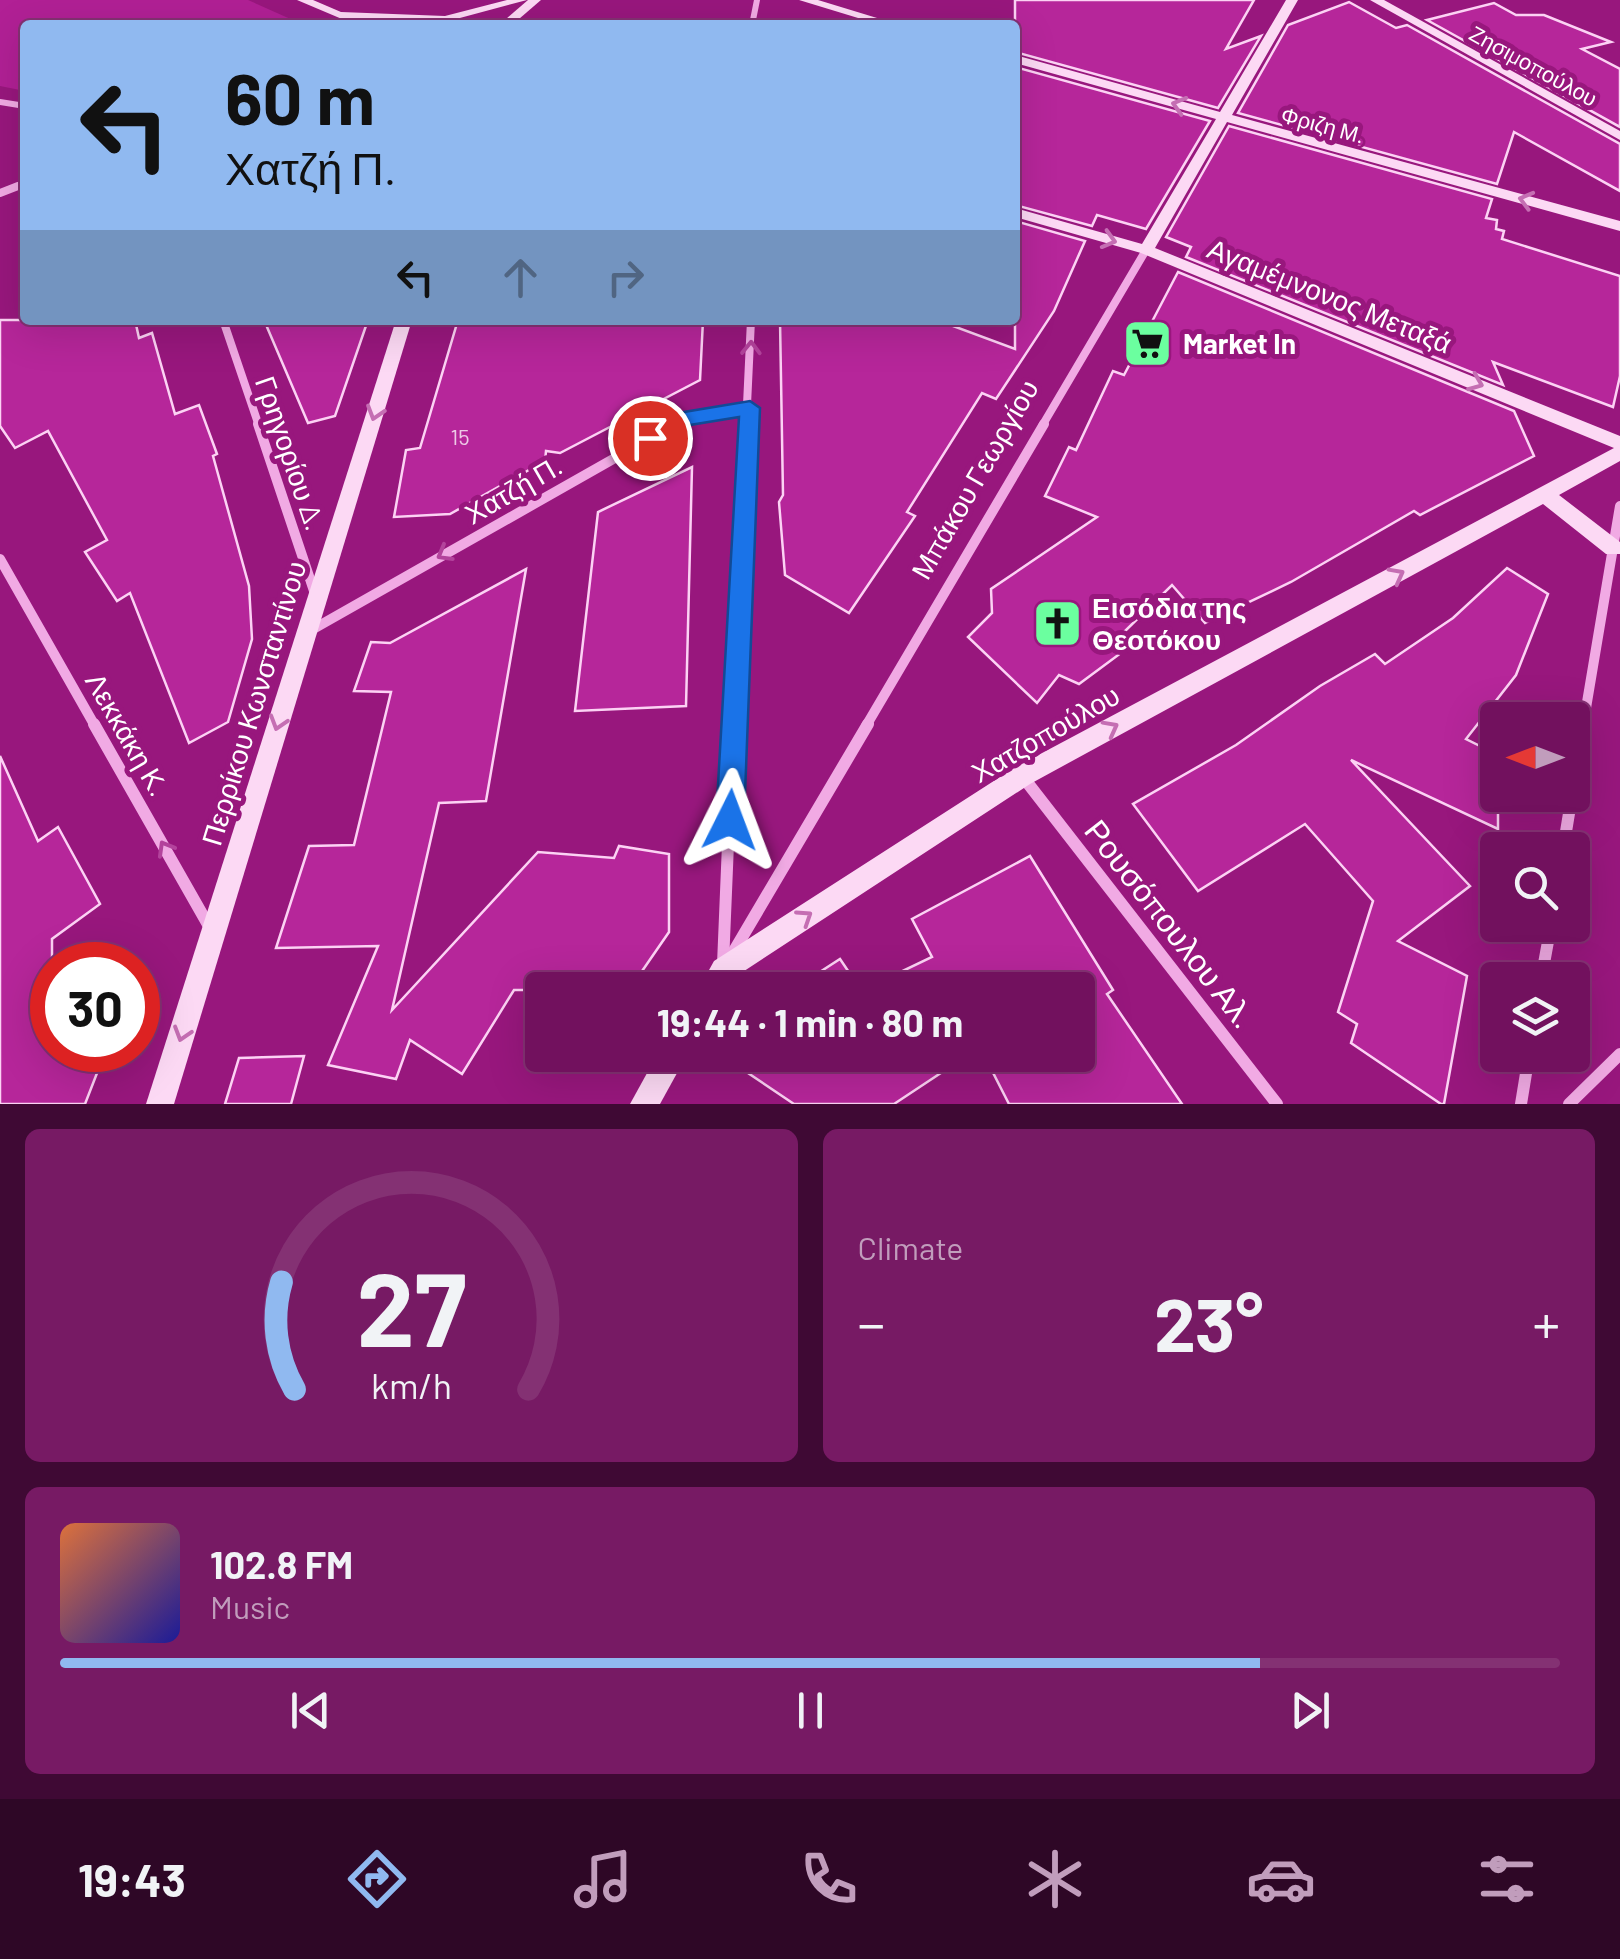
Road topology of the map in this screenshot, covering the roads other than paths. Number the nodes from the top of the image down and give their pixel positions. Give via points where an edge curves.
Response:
1 (302, 0) edge
2 (520, 0) edge
3 (534, 0) edge
4 (805, 0) edge
5 (1292, 0) edge
6 (1376, 0) edge
7 (338, 16) junction
8 (350, 20) edge
9 (511, 20) edge
10 (876, 20) edge
11 (1020, 60) edge
12 (1223, 118) junction
13 (1620, 136) edge
14 (1020, 213) edge
15 (1620, 226) edge
16 (1146, 250) junction
17 (225, 325) edge
18 (402, 325) edge
19 (752, 325) edge
20 (750, 408) junction
21 (1620, 442) edge
22 (1620, 453) edge
23 (1546, 496) junction
24 (1620, 506) edge
25 (1613, 548) junction
26 (0, 559) edge
27 (317, 600) junction
28 (307, 632) junction
29 (1587, 702) edge
30 (1022, 776) junction
31 (213, 933) junction
32 (717, 972) edge
33 (722, 972) edge
34 (729, 972) edge
35 (1620, 1054) edge
36 (663, 1072) edge
37 (1526, 1072) edge
38 (160, 1104) edge
39 (644, 1104) edge
40 (1276, 1104) edge
41 (1521, 1104) edge
42 (1570, 1104) edge

1 - 7 main road
2 - 7 main road via 445,19
3 - 9 main road
4 - 10 main road
5 - 12 main road, Μπάκου Γεωργίου
6 - 13 main road, Ζησιμοπούλου
7 - 8 main road
12 -> 11 main road, Φριζη Μ.
15 -> 12 main road, Φριζη Μ.
12 - 16 main road, Μπάκου Γεωργίου
14 -> 16 main road, Αγαμέμνονος Μεταξά
16 -> 21 main road, Αγαμέμνονος Μεταξά
16 - 33 street, Μπάκου Γεωργίου
17 - 27 street, Γρηγορίου Δ.
18 -> 27 main road, Περρίκου Κωνσταντίνου
20 -> 19 street
20 -> 28 street, Χατζή Π. via 685,418
20 - 32 street
22 - 23 main road, Χατζοπούλου
23 - 25 main road
30 -> 23 main road, Χατζοπούλου
24 - 25 street
25 - 29 street
31 -> 26 street, Λεκκάκη Κ.
27 - 28 main road, Περρίκου Κωνσταντίνου
28 -> 31 main road, Περρίκου Κωνσταντίνου
34 -> 30 main road, Χατζοπούλου
30 - 40 street, Ρουσόπουλου Αλ.
31 -> 38 main road, Περρίκου Κωνσταντίνου
35 - 42 street
36 - 39 main road
37 - 41 street

